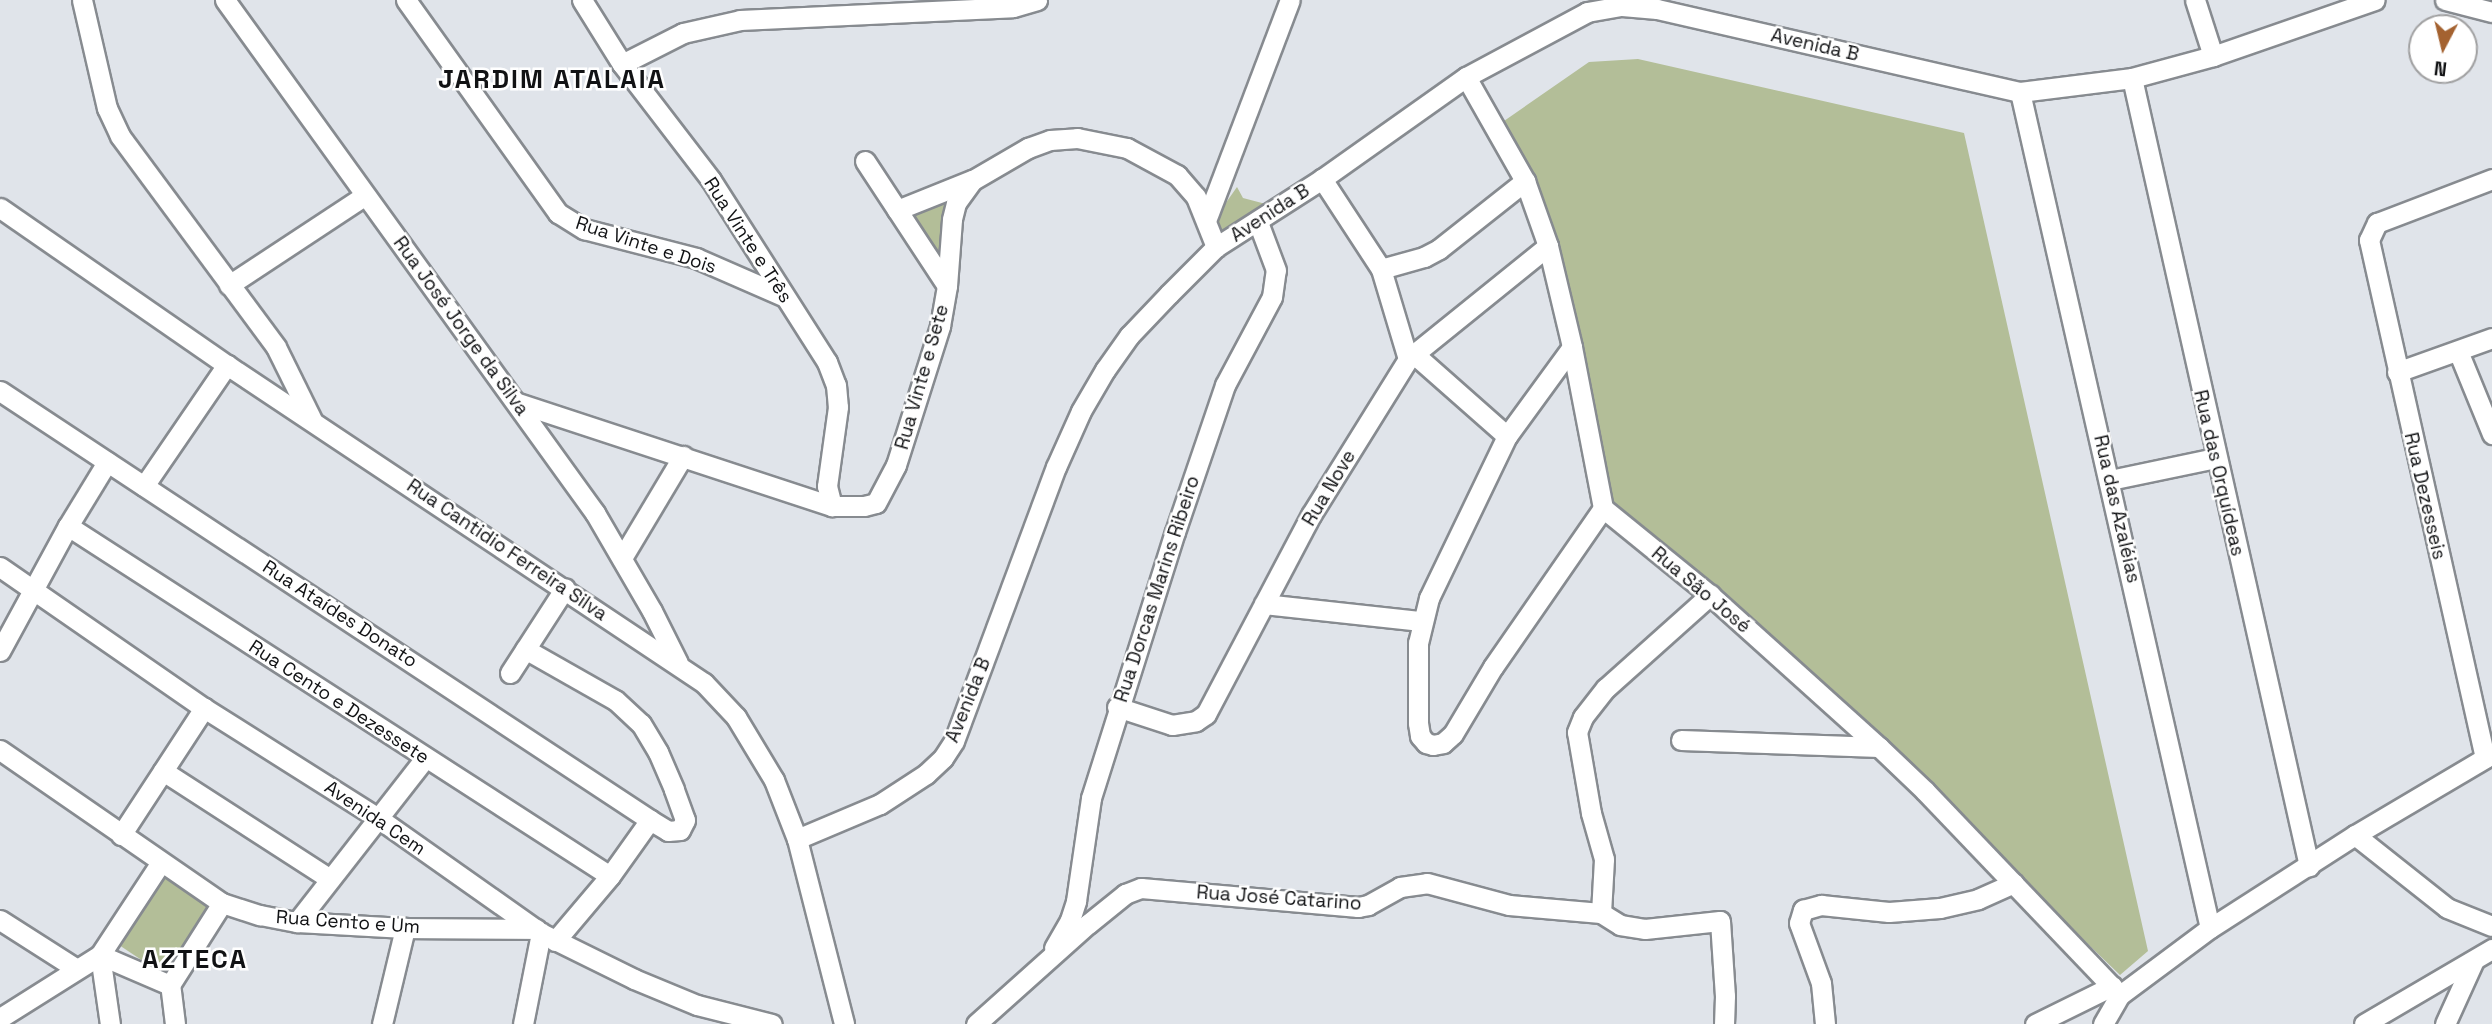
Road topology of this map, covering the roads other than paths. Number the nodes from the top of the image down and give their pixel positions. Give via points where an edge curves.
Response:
1 (82, 0) edge
2 (225, 0) edge
3 (406, 0) edge
4 (582, 0) edge
5 (1037, 0) edge
6 (1290, 0) edge
7 (2195, 0) edge
8 (2375, 0) edge
9 (2445, 0) edge
10 (2492, 12) edge
11 (2213, 56) junction
12 (622, 64) junction
13 (1466, 78) junction
14 (2132, 78) junction
15 (2020, 92) junction
16 (865, 161) dead end
17 (1322, 179) junction
18 (2492, 179) edge
19 (974, 180) junction
20 (1525, 181) junction
21 (364, 196) junction
22 (0, 208) edge
23 (897, 211) junction
24 (1206, 218) junction
25 (1258, 222) junction
26 (1548, 246) junction
27 (1216, 247) junction
28 (1381, 268) junction
29 (229, 285) junction
30 (947, 286) junction
31 (783, 296) junction
32 (2492, 338) edge
33 (1572, 347) junction
34 (2458, 351) junction
35 (1411, 356) junction
36 (228, 365) junction
37 (2397, 372) junction
38 (0, 391) edge
39 (518, 403) junction
40 (313, 421) junction
41 (2492, 434) edge
42 (1507, 436) junction
43 (683, 456) junction
44 (2215, 458) junction
45 (107, 462) junction
46 (2110, 480) junction
47 (144, 486) junction
48 (832, 506) junction
49 (1603, 509) junction
50 (68, 526) junction
51 (622, 558) junction
52 (0, 567) edge
53 (33, 588) junction
54 (565, 588) junction
55 (1710, 595) junction
56 (1264, 604) junction
57 (1422, 621) junction
58 (525, 649) junction
59 (0, 651) edge
60 (678, 664) junction
61 (510, 673) dead end
62 (1117, 707) junction
63 (204, 708) junction
64 (1681, 740) dead end
65 (1879, 747) junction
66 (0, 750) edge
67 (2488, 756) edge
68 (425, 758) junction
69 (163, 771) junction
70 (378, 818) junction
71 (650, 820) junction
72 (121, 835) junction
73 (2355, 835) junction
74 (797, 839) junction
75 (161, 862) junction
76 (2309, 866) junction
77 (610, 876) junction
78 (330, 878) junction
79 (2014, 883) junction
80 (222, 903) junction
81 (1601, 913) junction
82 (0, 920) edge
83 (297, 922) junction
84 (2492, 926) edge
85 (405, 928) junction
86 (2210, 928) junction
87 (544, 935) junction
88 (2492, 949) edge
89 (100, 955) junction
90 (2474, 960) junction
91 (1044, 964) junction
92 (77, 969) junction
93 (170, 985) junction
94 (2116, 991) junction
95 (696, 1014) edge
96 (10, 1017) edge
97 (110, 1024) edge
98 (175, 1024) edge
99 (382, 1024) edge
100 (523, 1024) edge
101 (772, 1024) edge
102 (844, 1024) edge
103 (976, 1024) edge
104 (1724, 1024) edge
105 (1825, 1024) edge
106 (2035, 1024) edge
107 (2103, 1024) edge
108 (2364, 1024) edge
109 (2445, 1024) edge

1 - 29 street via 107,108 120,136
2 - 21 street, Rua José Jorge da Silva
3 - 31 street, Rua Vinte e Dois via 558,213 584,229 696,258
4 - 12 street, Rua Vinte e Três
5 - 12 street via 1013,6 740,20 683,33
6 - 24 street
7 - 11 street
8 - 11 street
9 - 10 street
11 - 14 street
12 - 31 street, Rua Vinte e Três via 711,180
13 - 15 street, Avenida B via 1587,12 1622,6 1657,9
13 - 17 street, Avenida B
13 - 20 street
14 - 15 street
14 - 44 street, Rua das Orquídeas
15 - 46 street, Rua das Azaléias
16 - 23 street
17 - 25 street, Avenida B
17 - 28 street
18 - 37 street, Rua Dezesseis via 2377,223 2370,233 2369,248
19 - 23 street
19 - 24 street, Rua Vinte e Sete via 1050,140 1099,141 1127,148 1177,175
19 - 30 street, Rua Vinte e Sete via 956,203
20 - 26 street
20 - 28 street via 1439,249
21 - 29 street
21 - 39 street, Rua José Jorge da Silva
22 - 36 street, Rua Cantidio Ferreira Silva
23 - 30 street
24 - 27 street, Rua Vinte e Sete
25 - 27 street, Avenida B
25 - 62 street, Rua Dorcas Marins Ribeiro via 1276,270 1272,297 1225,385
26 - 33 street
26 - 35 street, Rua Nove
27 - 74 street, Avenida B via 1129,336 1082,411 1056,467 954,741 943,758 880,804
28 - 35 street
29 - 40 street via 276,347
30 - 48 street, Rua Vinte e Sete via 940,326 896,465 876,503
31 - 48 street, Rua Vinte e Três via 827,362 836,385 838,407 827,486
32 - 34 street
33 - 42 street
33 - 49 street
34 - 37 street
34 - 41 street
35 - 42 street
35 - 56 street, Rua Nove via 1311,515
36 - 40 street, Rua Cantidio Ferreira Silva
36 - 47 street
37 - 67 street, Rua Dezesseis
38 - 45 street, Rua Ataídes Donato
39 - 43 street
39 - 51 street, Rua José Jorge da Silva
40 - 54 street, Rua Cantidio Ferreira Silva
42 - 57 street
43 - 48 street
43 - 51 street
44 - 46 street
44 - 76 street, Rua das Orquídeas
45 - 47 street, Rua Ataídes Donato
45 - 50 street
46 - 86 street, Rua das Azaléias
47 - 71 street, Rua Ataídes Donato
49 - 55 street, Rua São José
49 - 57 street via 1493,667 1453,734 1433,745 1420,736 1418,723
50 - 53 street
50 - 68 street, Rua Cento e Dezessete
51 - 60 street, Rua José Jorge da Silva
52 - 53 street, Avenida Cem
53 - 59 street
53 - 63 street, Avenida Cem
54 - 58 street
54 - 60 street, Rua Cantidio Ferreira Silva
55 - 65 street, Rua São José
55 - 81 street via 1606,688 1577,732 1604,859
56 - 57 street
56 - 62 street, Rua Nove via 1206,713 1196,721 1172,725
58 - 61 street
58 - 71 street, Rua Ataídes Donato via 615,700 641,724 658,752 685,820 680,830 668,831
60 - 74 street, Rua Cantidio Ferreira Silva via 704,683 736,717 774,780
62 - 91 street, Rua Dorcas Marins Ribeiro via 1091,798 1076,901
63 - 69 street
63 - 70 street, Avenida Cem
64 - 65 street
65 - 79 street, Rua São José
66 - 72 street, Rua Cento e Um
67 - 73 street
68 - 70 street
68 - 77 street, Rua Cento e Dezessete
69 - 72 street
69 - 78 street
70 - 78 street
70 - 87 street, Avenida Cem
71 - 77 street
72 - 75 street, Rua Cento e Um
73 - 76 street
73 - 84 street via 2447,908
74 - 102 street, Rua Cantidio Ferreira Silva
75 - 80 street, Rua Cento e Um
75 - 89 street
76 - 86 street
77 - 87 street
78 - 83 street
79 - 94 street, Rua São José
79 - 105 street via 1978,899 1940,908 1889,912 1821,905 1803,910 1799,923 1821,983
80 - 83 street, Rua Cento e Um
80 - 93 street
81 - 91 street, Rua José Catarino via 1509,905 1427,883 1400,887 1358,906 1141,888 1125,894
81 - 104 street, Rua José Catarino via 1620,925 1645,929 1720,921
82 - 92 street
83 - 85 street, Rua Cento e Um
85 - 87 street, Rua Cento e Um
85 - 99 street
86 - 94 street
87 - 95 street, Avenida Cem
87 - 100 street
88 - 90 street
89 - 92 street
89 - 93 street
89 - 97 street
90 - 108 street
90 - 109 street
91 - 103 street, Rua José Catarino
92 - 96 street
93 - 98 street
94 - 106 street
94 - 107 street
95 - 101 street, Avenida Cem

